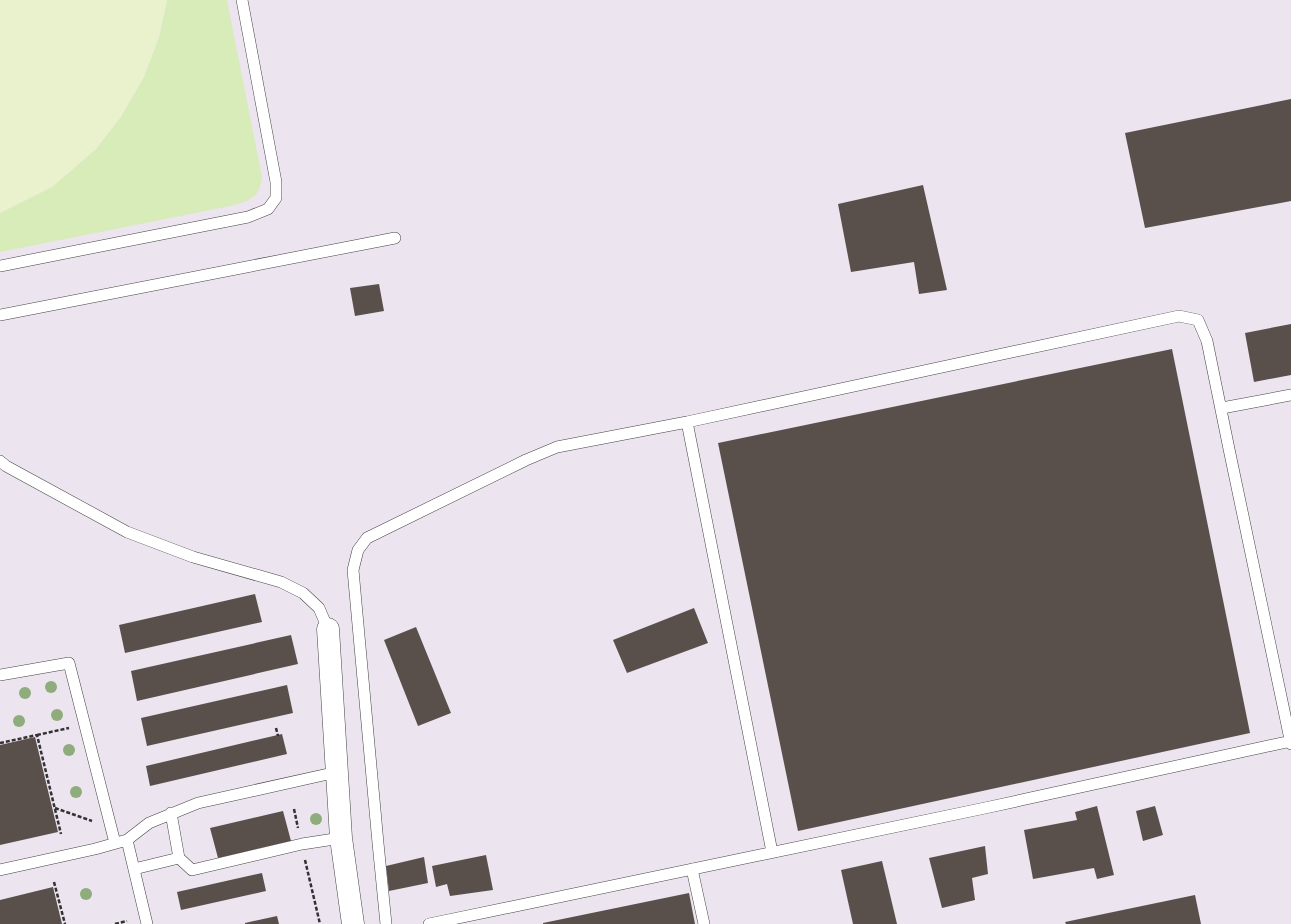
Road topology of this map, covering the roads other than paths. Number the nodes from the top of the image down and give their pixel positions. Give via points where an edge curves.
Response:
1 (242, 0) edge
2 (395, 238) dead end
3 (0, 266) edge
4 (0, 315) edge
5 (1291, 395) edge
6 (1222, 408) junction
7 (687, 422) junction
8 (0, 461) edge
9 (328, 629) joint
10 (0, 675) edge
11 (1291, 743) edge
12 (337, 772) junction
13 (171, 813) junction
14 (341, 838) junction
15 (127, 840) junction
16 (115, 843) junction
17 (772, 852) junction
18 (179, 858) junction
19 (134, 869) junction
20 (692, 869) junction
21 (0, 870) edge
22 (147, 924) edge
23 (353, 924) edge
24 (386, 924) edge
25 (429, 924) edge
26 (704, 924) edge

1 - 3 lane via 276,182 276,198 268,209 248,217
2 - 4 lane
5 - 6 lane
6 - 7 lane via 1207,341 1198,320 1179,316
6 - 11 lane
7 - 17 lane
7 - 24 lane via 557,447 367,538 358,550 354,570
8 - 9 lane via 127,532 193,557 281,582 303,593 319,608
9 - 12 street
10 - 16 lane via 69,663
11 - 17 lane
12 - 13 lane via 198,803
12 - 14 street
13 - 15 lane via 149,823
13 - 18 lane
14 - 18 lane via 302,844 192,870
14 - 23 street
15 - 16 lane
15 - 19 lane
16 - 21 lane
17 - 20 lane
18 - 19 lane
19 - 22 lane
20 - 25 lane
20 - 26 lane

